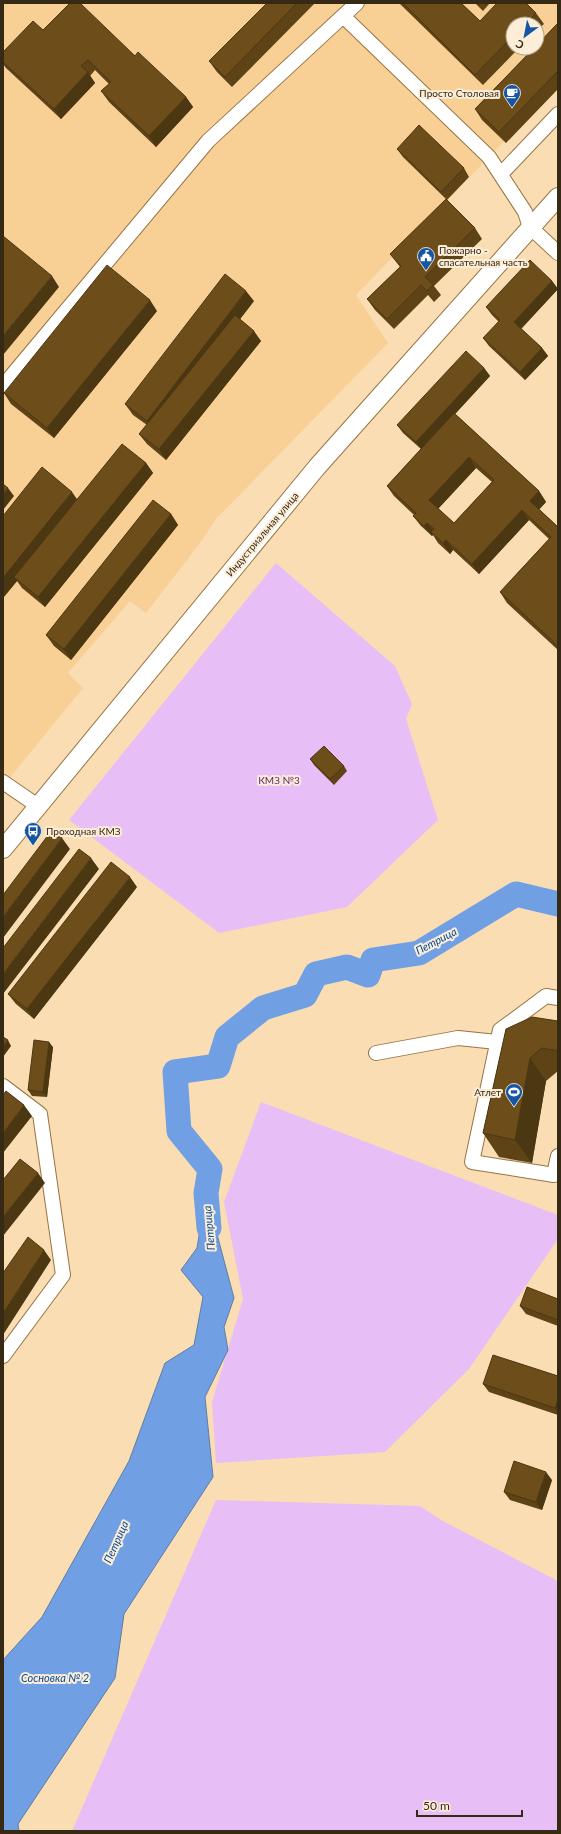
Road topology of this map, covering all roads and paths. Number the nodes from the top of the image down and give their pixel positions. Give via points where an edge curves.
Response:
1 (357, 3) edge
2 (344, 16) junction
3 (558, 114) edge
4 (501, 174) junction
5 (558, 197) edge
6 (530, 227) junction
7 (558, 252) edge
8 (3, 386) edge
9 (3, 782) edge
10 (38, 806) junction
11 (3, 849) edge
12 (558, 998) edge
13 (497, 1042) junction
14 (376, 1053) dead end
15 (3, 1086) edge
16 (558, 1156) edge
17 (3, 1356) edge

1 - 2 street
2 - 4 street via 489,157
2 - 8 street via 208,141
3 - 4 street
4 - 6 street via 525,212
5 - 6 main road, Индустриальная улица
6 - 7 street
6 - 10 main road, Индустриальная улица via 317,467
9 - 10 street
10 - 11 main road, Индустриальная улица
12 - 13 street via 546,996 500,1030
13 - 14 street via 458,1038
13 - 16 street via 472,1162 554,1175
15 - 17 street via 40,1114 63,1276

